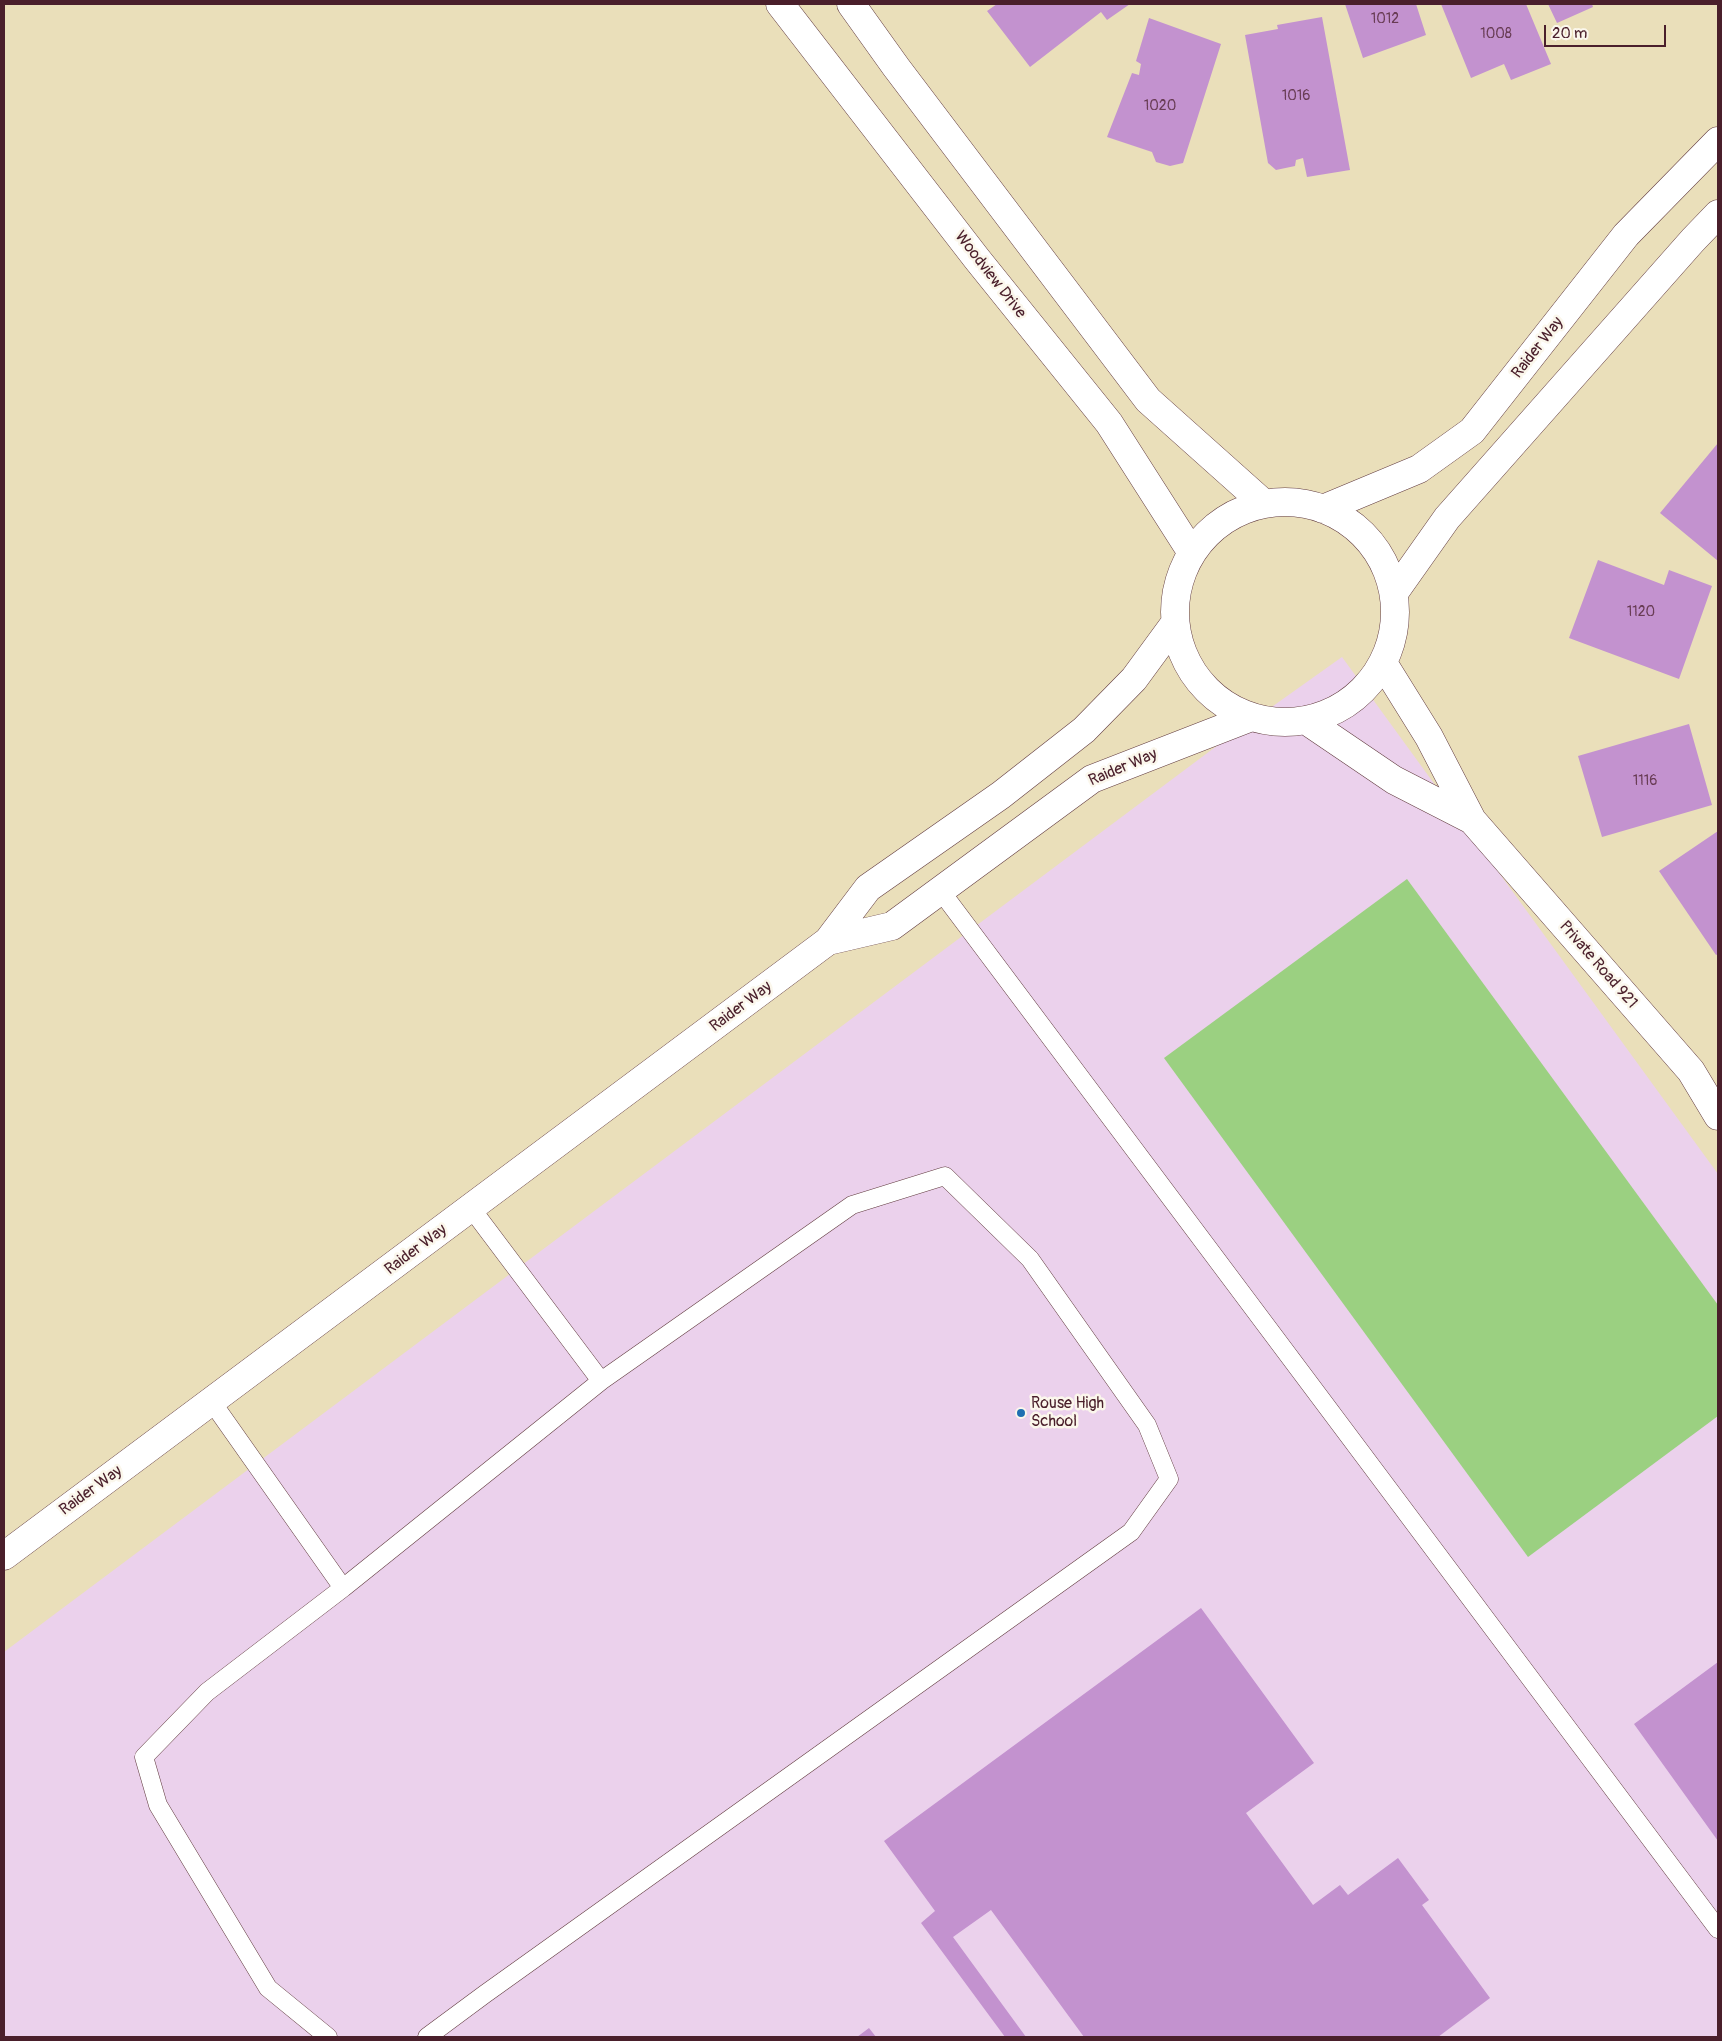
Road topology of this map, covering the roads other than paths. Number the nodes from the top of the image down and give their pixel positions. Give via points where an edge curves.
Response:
1 (780, 4) edge
2 (851, 4) edge
3 (1718, 141) edge
4 (1718, 214) edge
5 (1261, 501) junction
6 (1323, 509) junction
7 (1192, 553) junction
8 (1394, 593) junction
9 (1174, 623) junction
10 (1383, 663) junction
11 (1249, 718) junction
12 (1307, 721) junction
13 (1472, 820) junction
14 (940, 890) junction
15 (828, 942) junction
16 (1718, 1116) edge
17 (472, 1208) junction
18 (601, 1381) junction
19 (212, 1402) junction
20 (4, 1556) edge
21 (343, 1588) junction
22 (1718, 1929) edge
23 (328, 2037) edge
24 (427, 2037) edge

1 - 7 street, Woodview Drive via 1108,423
2 - 5 street via 1148,400
3 - 6 street, Raider Way via 1626,234 1472,431 1419,469
4 - 8 street via 1447,518
5 - 6 street
5 - 7 street via 1217,525
6 - 8 street via 1355,528 1368,542 1380,557
7 - 9 street via 1177,587
8 - 10 street via 1393,629
9 - 11 street via 1184,657 1203,687 1231,709
9 - 15 street, Raider Way via 1134,679 1084,730 1001,796 868,888
10 - 12 street via 1362,692 1333,712
10 - 13 street, Private Road 921 via 1429,737
11 - 12 street
11 - 14 street, Raider Way via 1092,779
12 - 13 street, Private Road 921 via 1394,780
13 - 16 street, Private Road 921 via 1691,1071
14 - 15 street, Raider Way via 892,926
14 - 22 lane
15 - 17 street, Raider Way
17 - 18 lane
17 - 19 street, Raider Way
18 - 21 lane
18 - 24 lane via 852,1205 945,1176 1030,1259 1147,1425 1169,1480 1131,1532
19 - 20 street, Raider Way
19 - 21 lane
21 - 23 lane via 207,1692 144,1757 158,1805 268,1988

